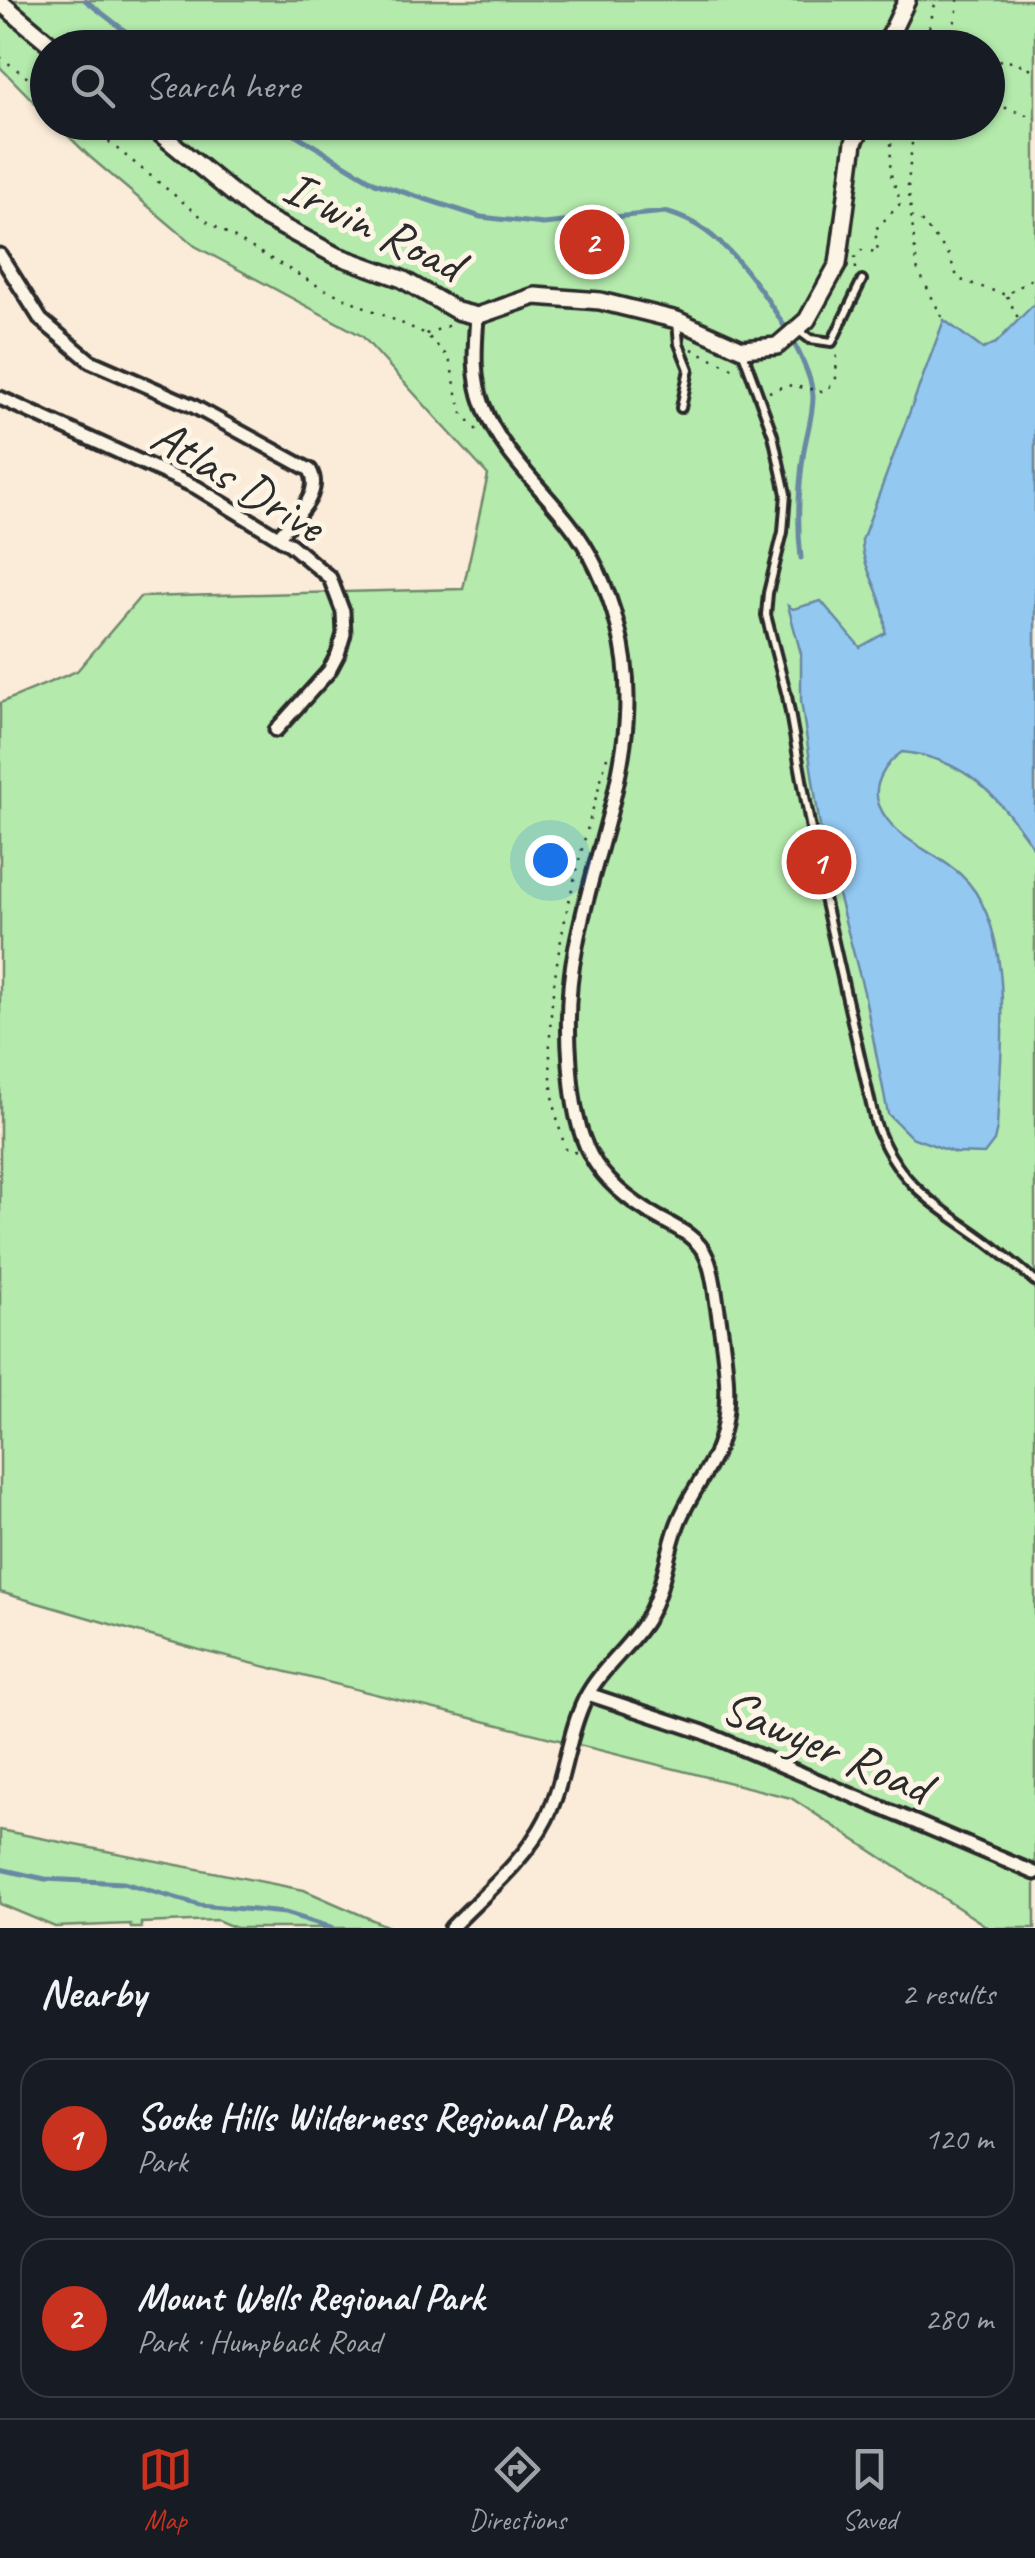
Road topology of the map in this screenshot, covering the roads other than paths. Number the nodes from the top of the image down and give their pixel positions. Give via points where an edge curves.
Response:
1 (907, 0) edge
2 (0, 2) edge
3 (33, 30) edge
4 (893, 30) edge
5 (168, 140) edge
6 (855, 140) edge
7 (0, 255) edge
8 (862, 280) road end
9 (477, 316) junction
10 (676, 320) junction
11 (797, 329) junction
12 (742, 349) junction
13 (0, 398) edge
14 (681, 408) dead end
15 (278, 537) junction
16 (276, 730) dead end
17 (1035, 1281) edge
18 (588, 1694) junction
19 (1035, 1873) edge
20 (451, 1928) edge

1 - 4 street
2 - 3 street
5 - 9 street, Irwin Road via 257,213
6 - 11 street via 838,264
7 - 15 street via 41,320 80,353 310,470 313,491
8 - 11 lane via 832,342
9 - 10 street via 536,296 621,304
9 - 18 street via 474,362 484,410 592,557 626,660 622,764 572,980 574,1106 599,1172 627,1200 694,1239 706,1254 723,1345 727,1406 715,1455 682,1512 648,1618
10 - 12 street
10 - 14 lane via 689,369
11 - 12 street via 777,346
12 - 17 lane via 786,494 766,615 875,1122 884,1148 921,1195
13 - 15 street, Atlas Drive via 161,468
15 - 16 street, Atlas Drive via 330,578 344,634 329,671
18 - 19 street, Sawyer Road via 702,1732
18 - 20 street via 548,1816 515,1864

